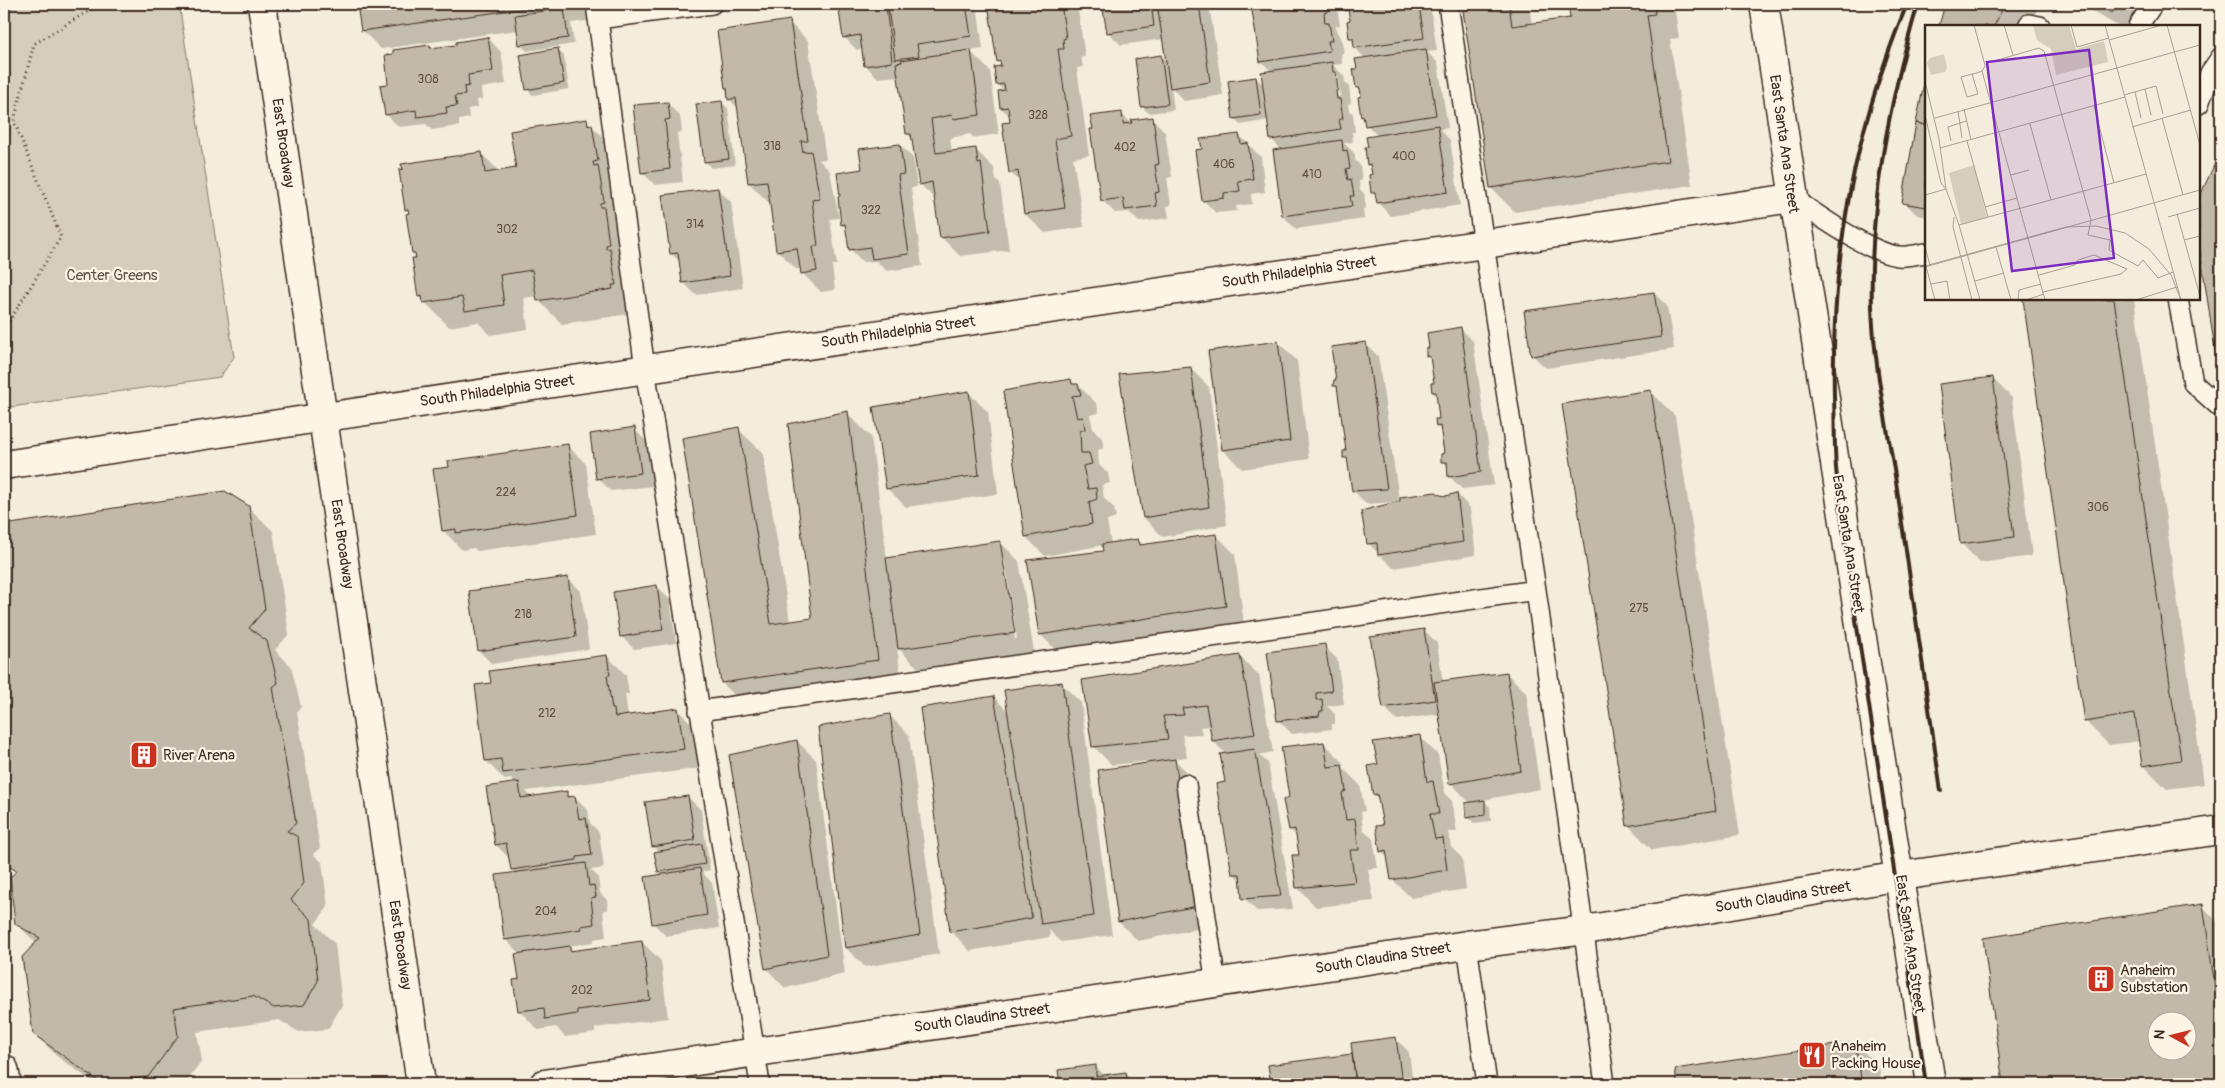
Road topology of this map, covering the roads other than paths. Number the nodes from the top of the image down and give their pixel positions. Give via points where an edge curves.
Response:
1 (262, 4) edge
2 (712, 4) edge
3 (1448, 4) edge
4 (1764, 4) edge
5 (2153, 4) edge
6 (597, 11) edge
7 (2139, 25) edge
8 (2221, 57) edge
9 (2200, 101) edge
10 (1792, 198) junction
11 (1485, 244) junction
12 (1925, 253) edge
13 (2178, 300) edge
14 (645, 370) junction
15 (2221, 408) edge
16 (323, 418) junction
17 (4, 465) edge
18 (1536, 590) junction
19 (700, 711) junction
20 (1186, 784) dead end
21 (2221, 830) edge
22 (1900, 876) junction
23 (1584, 930) junction
24 (1467, 946) junction
25 (1216, 984) junction
26 (756, 1051) junction
27 (4, 1069) edge
28 (7, 1084) edge
29 (421, 1084) edge
30 (544, 1084) edge
31 (760, 1084) edge
32 (1488, 1084) edge
33 (1605, 1084) edge
34 (1931, 1084) edge

1 - 16 street, East Broadway
2 - 6 lane
3 - 11 lane
4 - 10 street, East Santa Ana Street
5 - 7 lane
6 - 14 lane
8 - 9 lane via 2210,73
10 - 11 street, South Philadelphia Street
10 - 12 lane via 1874,247 1898,256
10 - 22 street, East Santa Ana Street
11 - 14 street, South Philadelphia Street
11 - 18 lane
13 - 15 lane via 2193,383
14 - 16 street, South Philadelphia Street
14 - 19 lane
16 - 17 street, South Philadelphia Street
16 - 29 street, East Broadway
18 - 19 lane
18 - 23 lane
19 - 26 lane
20 - 25 lane
21 - 22 street, South Claudina Street
22 - 23 street, South Claudina Street
22 - 34 street, East Santa Ana Street
23 - 24 street, South Claudina Street
23 - 33 lane
24 - 25 street, South Claudina Street
24 - 32 lane
25 - 26 street, South Claudina Street
26 - 30 street, South Claudina Street
26 - 31 lane
27 - 28 street

